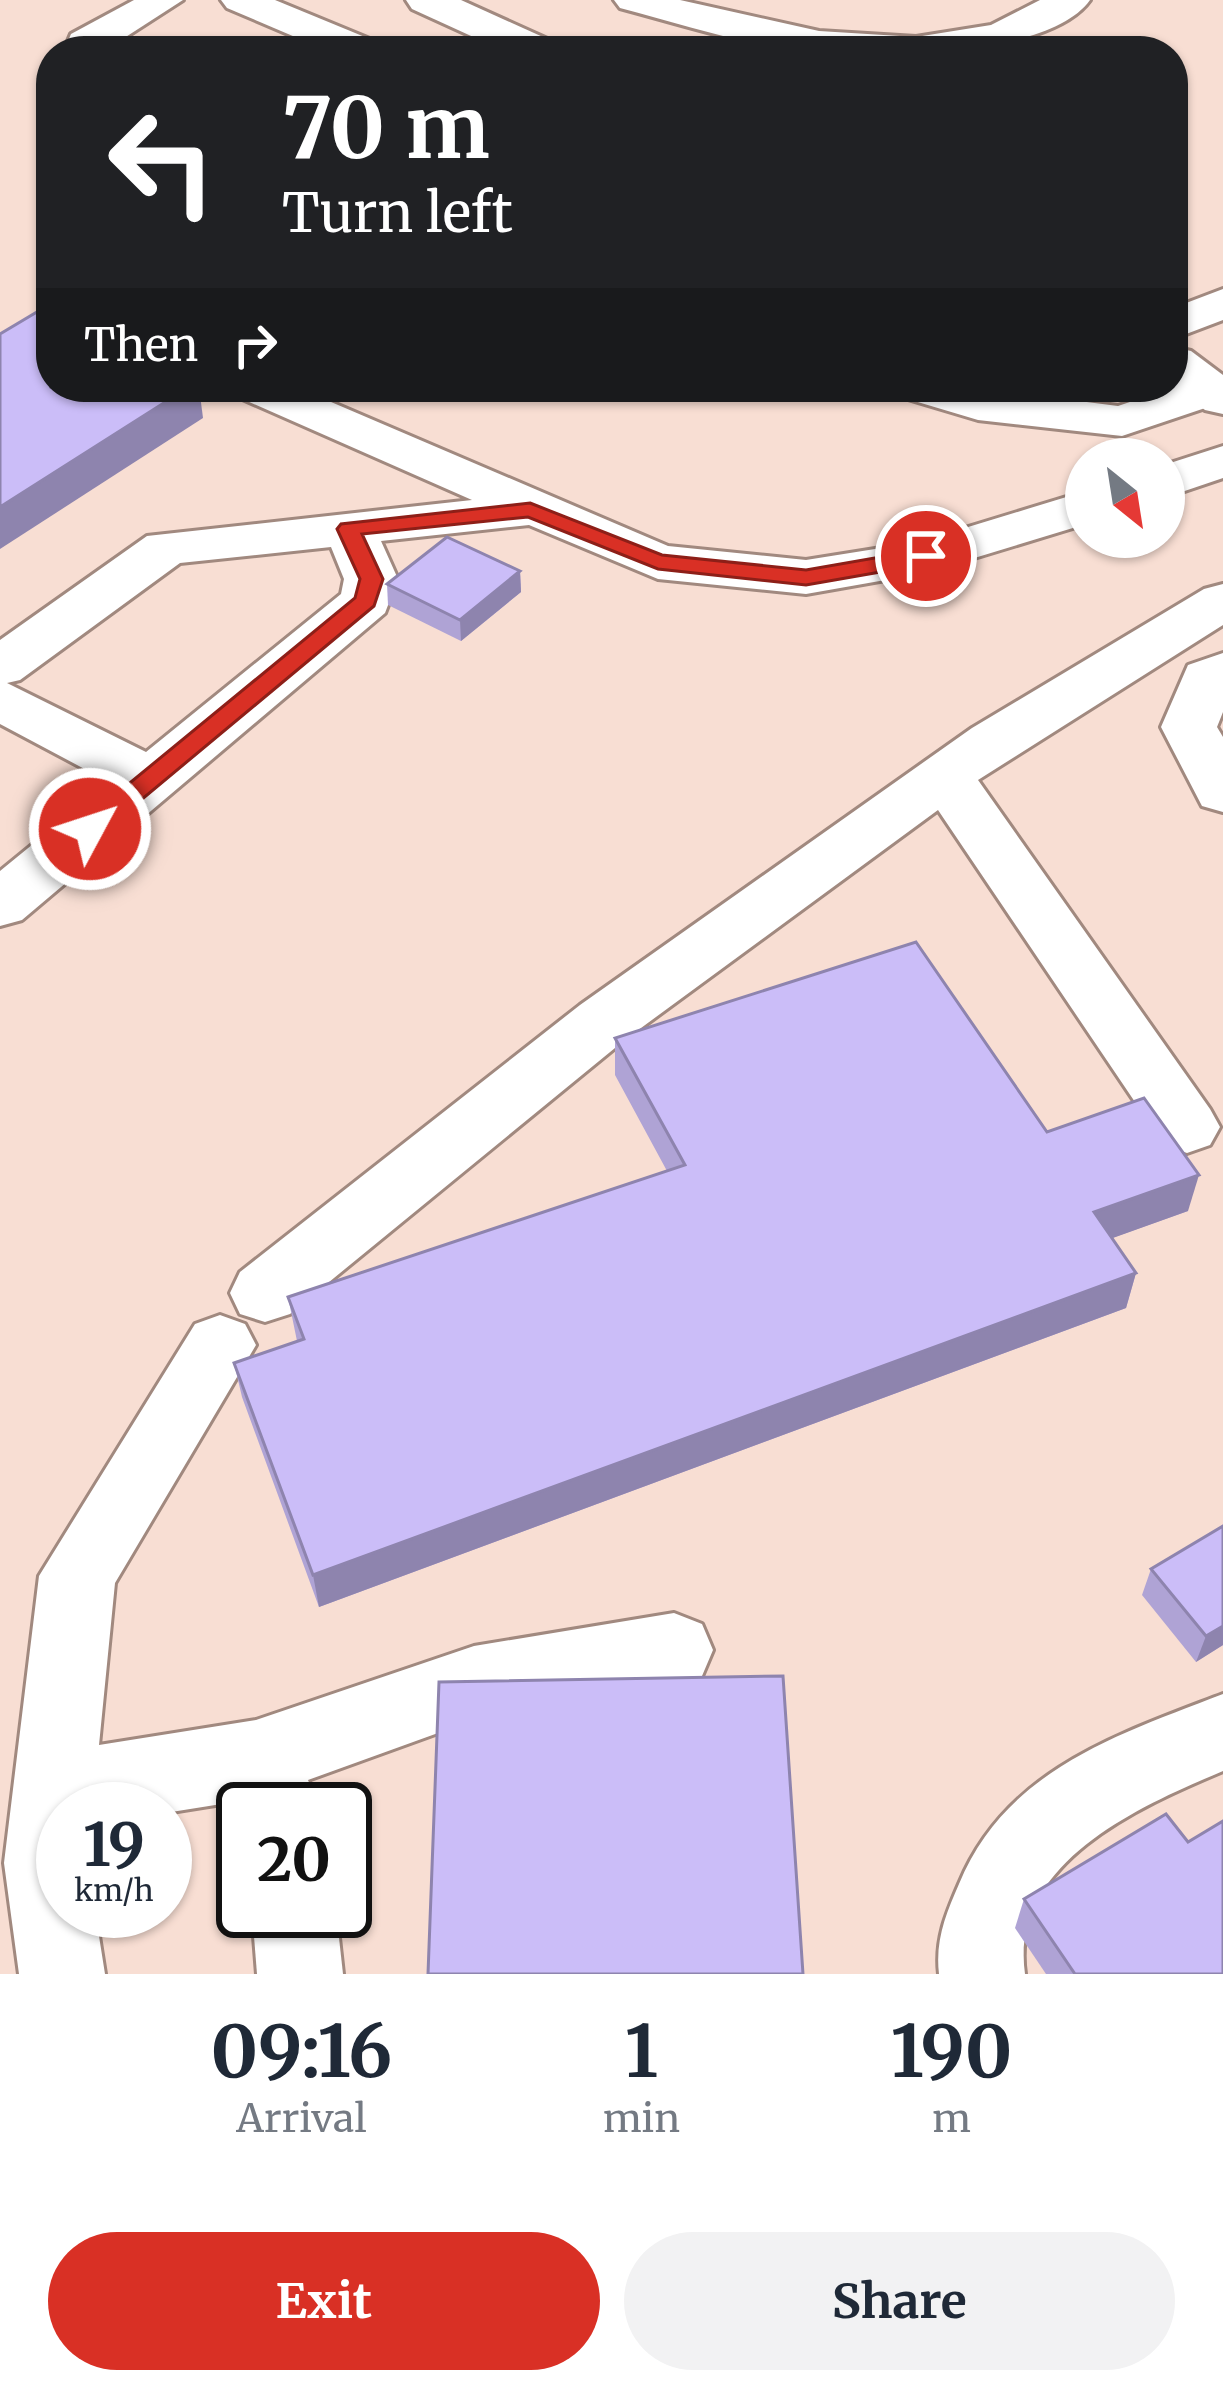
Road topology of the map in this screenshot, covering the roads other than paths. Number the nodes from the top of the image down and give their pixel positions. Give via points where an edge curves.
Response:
1 (163, 0) edge
2 (241, 0) edge
3 (427, 0) edge
4 (634, 0) edge
5 (1070, 0) edge
6 (969, 4) dead end
7 (874, 10) dead end
8 (98, 36) edge
9 (327, 36) edge
10 (506, 36) edge
11 (803, 36) edge
12 (835, 36) edge
13 (922, 36) edge
14 (996, 36) edge
15 (1223, 303) edge
16 (1188, 318) edge
17 (289, 402) edge
18 (968, 402) edge
19 (1164, 402) edge
20 (1223, 460) edge
21 (1185, 475) edge
22 (530, 510) junction
23 (1065, 513) edge
24 (349, 529) junction
25 (1223, 601) edge
26 (0, 667) edge
27 (1223, 671) edge
28 (0, 700) edge
29 (945, 776) junction
30 (151, 779) junction
31 (1223, 792) edge
32 (0, 904) edge
33 (1187, 1126) dead end
34 (674, 1650) dead end
35 (1223, 1732) edge
36 (55, 1782) edge
37 (271, 1782) edge
38 (59, 1938) edge
39 (297, 1938) edge
40 (62, 1974) edge
41 (300, 1974) edge
42 (982, 1974) edge

1 - 8 street
2 - 9 street
3 - 10 main road
4 - 11 street
5 - 14 street
6 - 13 street
7 - 12 street
15 - 16 street
17 - 22 street
18 - 19 street via 1123,421
20 - 21 street
22 - 23 street via 658,562 806,578 926,556
22 - 24 street
24 - 26 street via 166,548
24 - 30 street via 371,579 366,601
25 - 29 street
27 - 31 street via 1208,678 1189,727
28 - 30 street
29 - 33 street
29 - 36 street via 603,1022 242,1319 76,1576
30 - 32 street
34 - 37 street via 474,1683
35 - 42 street via 1099,1784 1029,1838 977,1945
38 - 40 street
39 - 41 street

